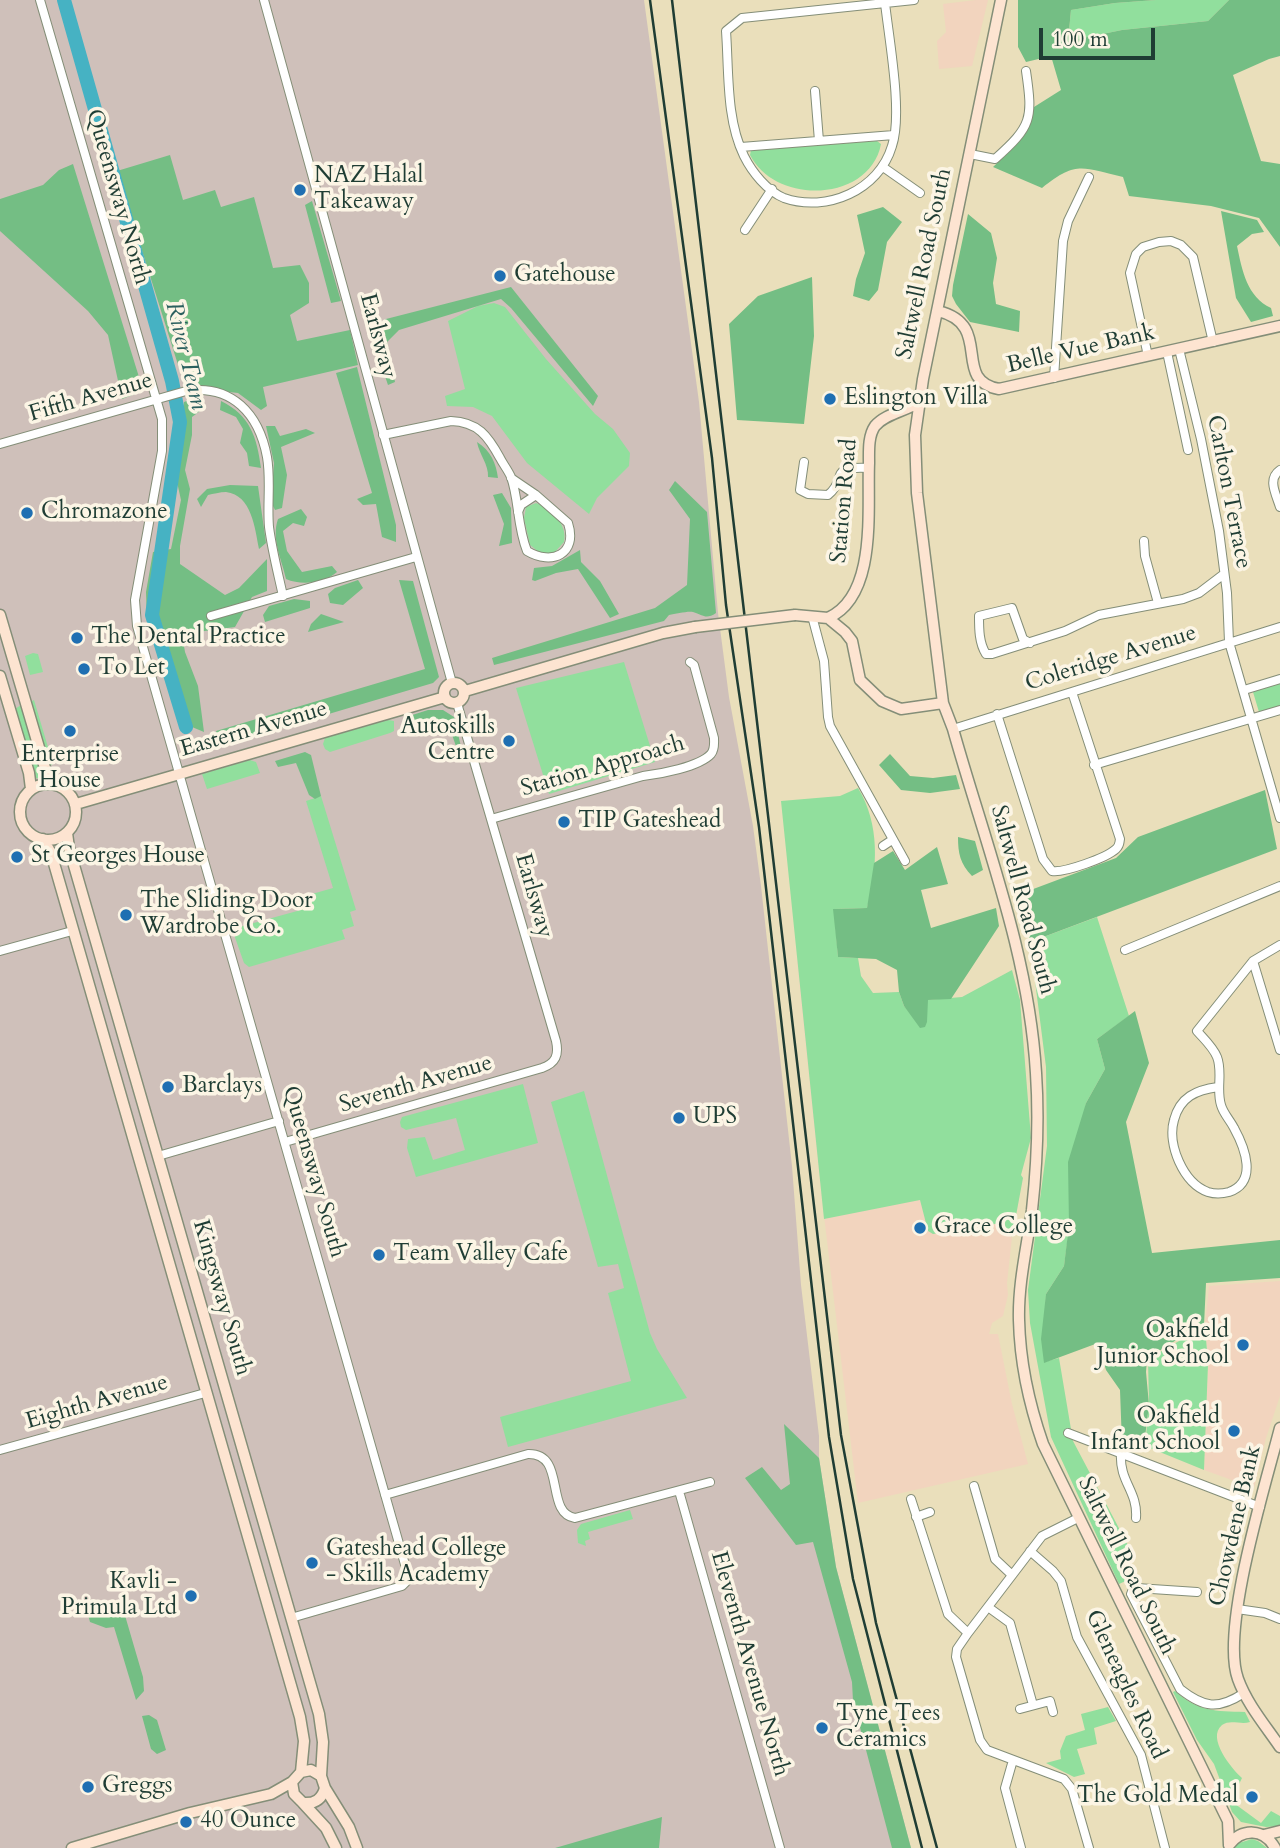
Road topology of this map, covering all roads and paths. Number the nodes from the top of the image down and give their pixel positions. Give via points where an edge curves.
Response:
1 (40, 0) edge
2 (264, 0) edge
3 (914, 0) edge
4 (1001, 0) edge
5 (885, 3) junction
6 (1026, 71) dead end
7 (815, 91) dead end
8 (894, 135) junction
9 (819, 141) junction
10 (741, 147) junction
11 (970, 154) junction
12 (883, 167) junction
13 (1089, 177) dead end
14 (772, 189) junction
15 (920, 192) dead end
16 (745, 230) dead end
17 (938, 310) junction
18 (1280, 326) edge
19 (1213, 342) junction
20 (1173, 351) junction
21 (1148, 356) junction
22 (1054, 378) junction
23 (161, 398) junction
24 (918, 403) junction
25 (383, 435) junction
26 (0, 444) edge
27 (1188, 450) dead end
28 (804, 462) dead end
29 (869, 468) junction
30 (1277, 472) edge
31 (511, 478) junction
32 (536, 495) junction
33 (1280, 507) edge
34 (517, 514) junction
35 (1144, 541) dead end
36 (416, 557) junction
37 (1224, 574) junction
38 (283, 596) junction
39 (1158, 603) junction
40 (0, 615) edge
41 (211, 616) dead end
42 (812, 616) junction
43 (828, 618) junction
44 (1280, 627) edge
45 (1229, 642) junction
46 (1030, 643) junction
47 (691, 662) dead end
48 (0, 676) edge
49 (1280, 679) edge
50 (452, 683) junction
51 (21, 686) junction
52 (465, 691) junction
53 (1244, 691) junction
54 (1072, 692) junction
55 (3, 694) edge
56 (445, 697) junction
57 (457, 703) junction
58 (943, 703) junction
59 (1280, 710) edge
60 (10, 711) junction
61 (997, 714) junction
62 (1252, 718) junction
63 (953, 729) junction
64 (1094, 765) junction
65 (180, 773) junction
66 (53, 784) junction
67 (31, 789) junction
68 (76, 804) junction
69 (1279, 807) edge
70 (1280, 818) edge
71 (491, 819) junction
72 (67, 833) junction
73 (43, 839) junction
74 (892, 840) junction
75 (883, 846) dead end
76 (905, 861) dead end
77 (1280, 886) edge
78 (72, 931) junction
79 (1280, 945) edge
80 (1125, 950) dead end
81 (0, 951) edge
82 (1253, 961) junction
83 (1280, 1050) edge
84 (556, 1059) joint
85 (1218, 1087) junction
86 (279, 1121) junction
87 (285, 1142) junction
88 (158, 1156) junction
89 (205, 1393) junction
90 (1280, 1428) edge
91 (1068, 1433) dead end
92 (0, 1450) edge
93 (1121, 1453) junction
94 (710, 1482) dead end
95 (974, 1486) dead end
96 (679, 1491) junction
97 (386, 1495) junction
98 (911, 1499) dead end
99 (1261, 1507) junction
100 (930, 1512) dead end
101 (916, 1517) junction
102 (1078, 1518) junction
103 (1136, 1518) dead end
104 (1030, 1551) junction
105 (1012, 1575) junction
106 (1197, 1592) dead end
107 (988, 1607) junction
108 (1237, 1609) junction
109 (291, 1618) junction
110 (1280, 1619) edge
111 (968, 1633) junction
112 (1244, 1693) junction
113 (1033, 1705) junction
114 (1020, 1709) dead end
115 (1053, 1712) dead end
116 (1280, 1747) edge
117 (1013, 1760) junction
118 (301, 1772) junction
119 (321, 1776) junction
120 (292, 1782) junction
121 (325, 1788) junction
122 (271, 1794) junction
123 (300, 1800) junction
124 (1228, 1821) junction
125 (1280, 1831) edge
126 (1242, 1833) junction
127 (1264, 1835) junction
128 (1228, 1846) edge
129 (72, 1848) edge
130 (336, 1848) edge
131 (357, 1848) edge
132 (780, 1848) edge
133 (1021, 1848) edge
134 (1089, 1848) edge
135 (1165, 1848) edge
136 (1275, 1848) edge

1 - 23 street, Queensway North
2 - 25 street, Earlsway
3 - 5 street
4 - 11 street, Saltwell Road South
5 - 8 street via 897,118
5 - 10 street via 742,18 726,31 734,130
6 - 11 street via 1030,112 1024,130 995,159
7 - 9 street
8 - 9 street
8 - 12 street
9 - 10 street
10 - 14 street via 756,177
11 - 17 street, Saltwell Road South
12 - 14 street via 867,185 839,199 811,202 783,197
12 - 15 street
13 - 22 street via 1063,241
14 - 16 street
17 - 22 street, Belle Vue Bank via 962,323 983,384 999,389
17 - 24 street, Saltwell Road South
18 - 19 street, Belle Vue Bank
19 - 20 street, Belle Vue Bank
19 - 21 street via 1193,257 1181,245 1159,242 1136,254 1130,273
20 - 21 street, Belle Vue Bank
20 - 27 street
20 - 37 street, Carlton Terrace via 1201,439
21 - 22 street, Belle Vue Bank
23 - 26 street, Fifth Avenue
23 - 38 street, Fifth Avenue via 200,389 221,393 239,402 253,418 267,458 270,527
23 - 65 street, Queensway North via 162,451 135,617
24 - 29 street, Station Road via 881,420 871,436
24 - 58 street, Saltwell Road South via 915,469
25 - 31 street via 451,421 469,424 487,436
25 - 36 street, Earlsway
28 - 29 street via 800,490 808,494 828,495 844,469
29 - 43 street, Station Road via 865,560 847,606
30 - 33 street via 1274,486
31 - 32 street
31 - 34 street
32 - 34 street via 521,505
32 - 34 street via 568,523 570,537 563,553 542,558 527,551
35 - 39 street
36 - 38 street
36 - 50 street, Earlsway
37 - 39 street via 1199,593
37 - 45 street, Carlton Terrace
38 - 41 street
39 - 46 street via 1099,615
40 - 51 street
42 - 43 street
42 - 52 street, bridge via 663,633
42 - 74 street via 824,661 831,726
43 - 58 street via 852,641 860,680 882,701 901,709
44 - 45 street, Coleridge Avenue
45 - 53 street, Carlton Terrace
45 - 54 street, Coleridge Avenue
46 - 46 street via 1023,639 1012,608 979,616 986,654
47 - 71 street, Station Approach via 714,738 709,756 666,773
48 - 55 street
49 - 53 street
50 - 52 street
50 - 56 street
51 - 60 street via 13,695
51 - 66 street
52 - 57 street
53 - 62 street, Carlton Terrace
54 - 61 street, Coleridge Avenue
54 - 64 street
55 - 60 street
56 - 57 street
56 - 65 street, Eastern Avenue
57 - 71 street, Earlsway
58 - 63 street, Saltwell Road South
59 - 62 street
60 - 67 street
61 - 63 street, Coleridge Avenue
61 - 64 street via 1052,871 1065,872 1119,845
62 - 64 street
62 - 69 street, Carlton Terrace
63 - 102 street, Saltwell Road South via 1027,989 1038,1111 1032,1207 1020,1292 1022,1356 1036,1424
65 - 68 street, Eastern Avenue
65 - 86 street, Queensway South
66 - 67 street
66 - 68 street via 68,792
67 - 73 street via 21,802 21,819 30,833
68 - 72 street via 76,820
69 - 70 street, Carlton Terrace
71 - 84 street, Earlsway via 556,1041
72 - 73 street
72 - 88 street, Kingsway South
73 - 78 street, Kingsway South
74 - 75 street
74 - 76 street
77 - 80 street
78 - 81 street
78 - 89 street, Kingsway South
79 - 82 street
82 - 83 street
82 - 85 street via 1197,1031 1217,1058
84 - 87 street, Seventh Avenue via 542,1068
85 - 85 street via 1221,1107 1241,1140 1247,1169 1245,1182 1223,1194 1196,1186 1176,1158 1172,1141 1180,1105 1192,1093
86 - 87 street, Queensway South
86 - 88 street
87 - 97 street, Queensway South
88 - 109 street, Kingsway South
89 - 92 street, Eighth Avenue
89 - 118 street, Kingsway South via 300,1717 304,1741
90 - 99 street, Chowdene Bank
91 - 93 street
93 - 99 street
93 - 103 street via 1120,1468 1137,1505
94 - 96 street
95 - 105 street via 995,1559
96 - 97 street via 570,1517 562,1510 548,1462 535,1454
96 - 132 street, Eleventh Avenue North
97 - 109 street, Queensway South via 407,1581
98 - 101 street
99 - 108 street, Chowdene Bank
100 - 101 street
101 - 111 street via 948,1614
102 - 104 street via 1042,1536
102 - 124 street, Saltwell Road South
104 - 105 street
104 - 135 street, Gleneagles Road via 1061,1581 1077,1637 1141,1755
105 - 107 street
106 - 112 street via 1137,1588 1131,1594 1180,1689 1194,1700 1213,1705
107 - 111 street
107 - 113 street via 1010,1623
108 - 110 street
108 - 112 street, Chowdene Bank via 1233,1657
109 - 119 street, Kingsway South via 322,1728
111 - 117 street via 956,1657 980,1740 987,1750
112 - 116 street, Chowdene Bank
113 - 114 street
113 - 115 street via 1050,1701
117 - 133 street via 1005,1788
117 - 134 street via 1069,1784
118 - 119 street via 312,1770
118 - 120 street
119 - 121 street, Kingsway South
120 - 122 street
120 - 123 street
121 - 123 street via 312,1803
121 - 131 street, Kingsway South via 345,1818
122 - 123 street
122 - 129 street
123 - 130 street via 326,1828
124 - 126 street, Saltwell Road South
124 - 128 street, Saltwell Road South
125 - 127 street
126 - 127 street
126 - 128 street
127 - 136 street

